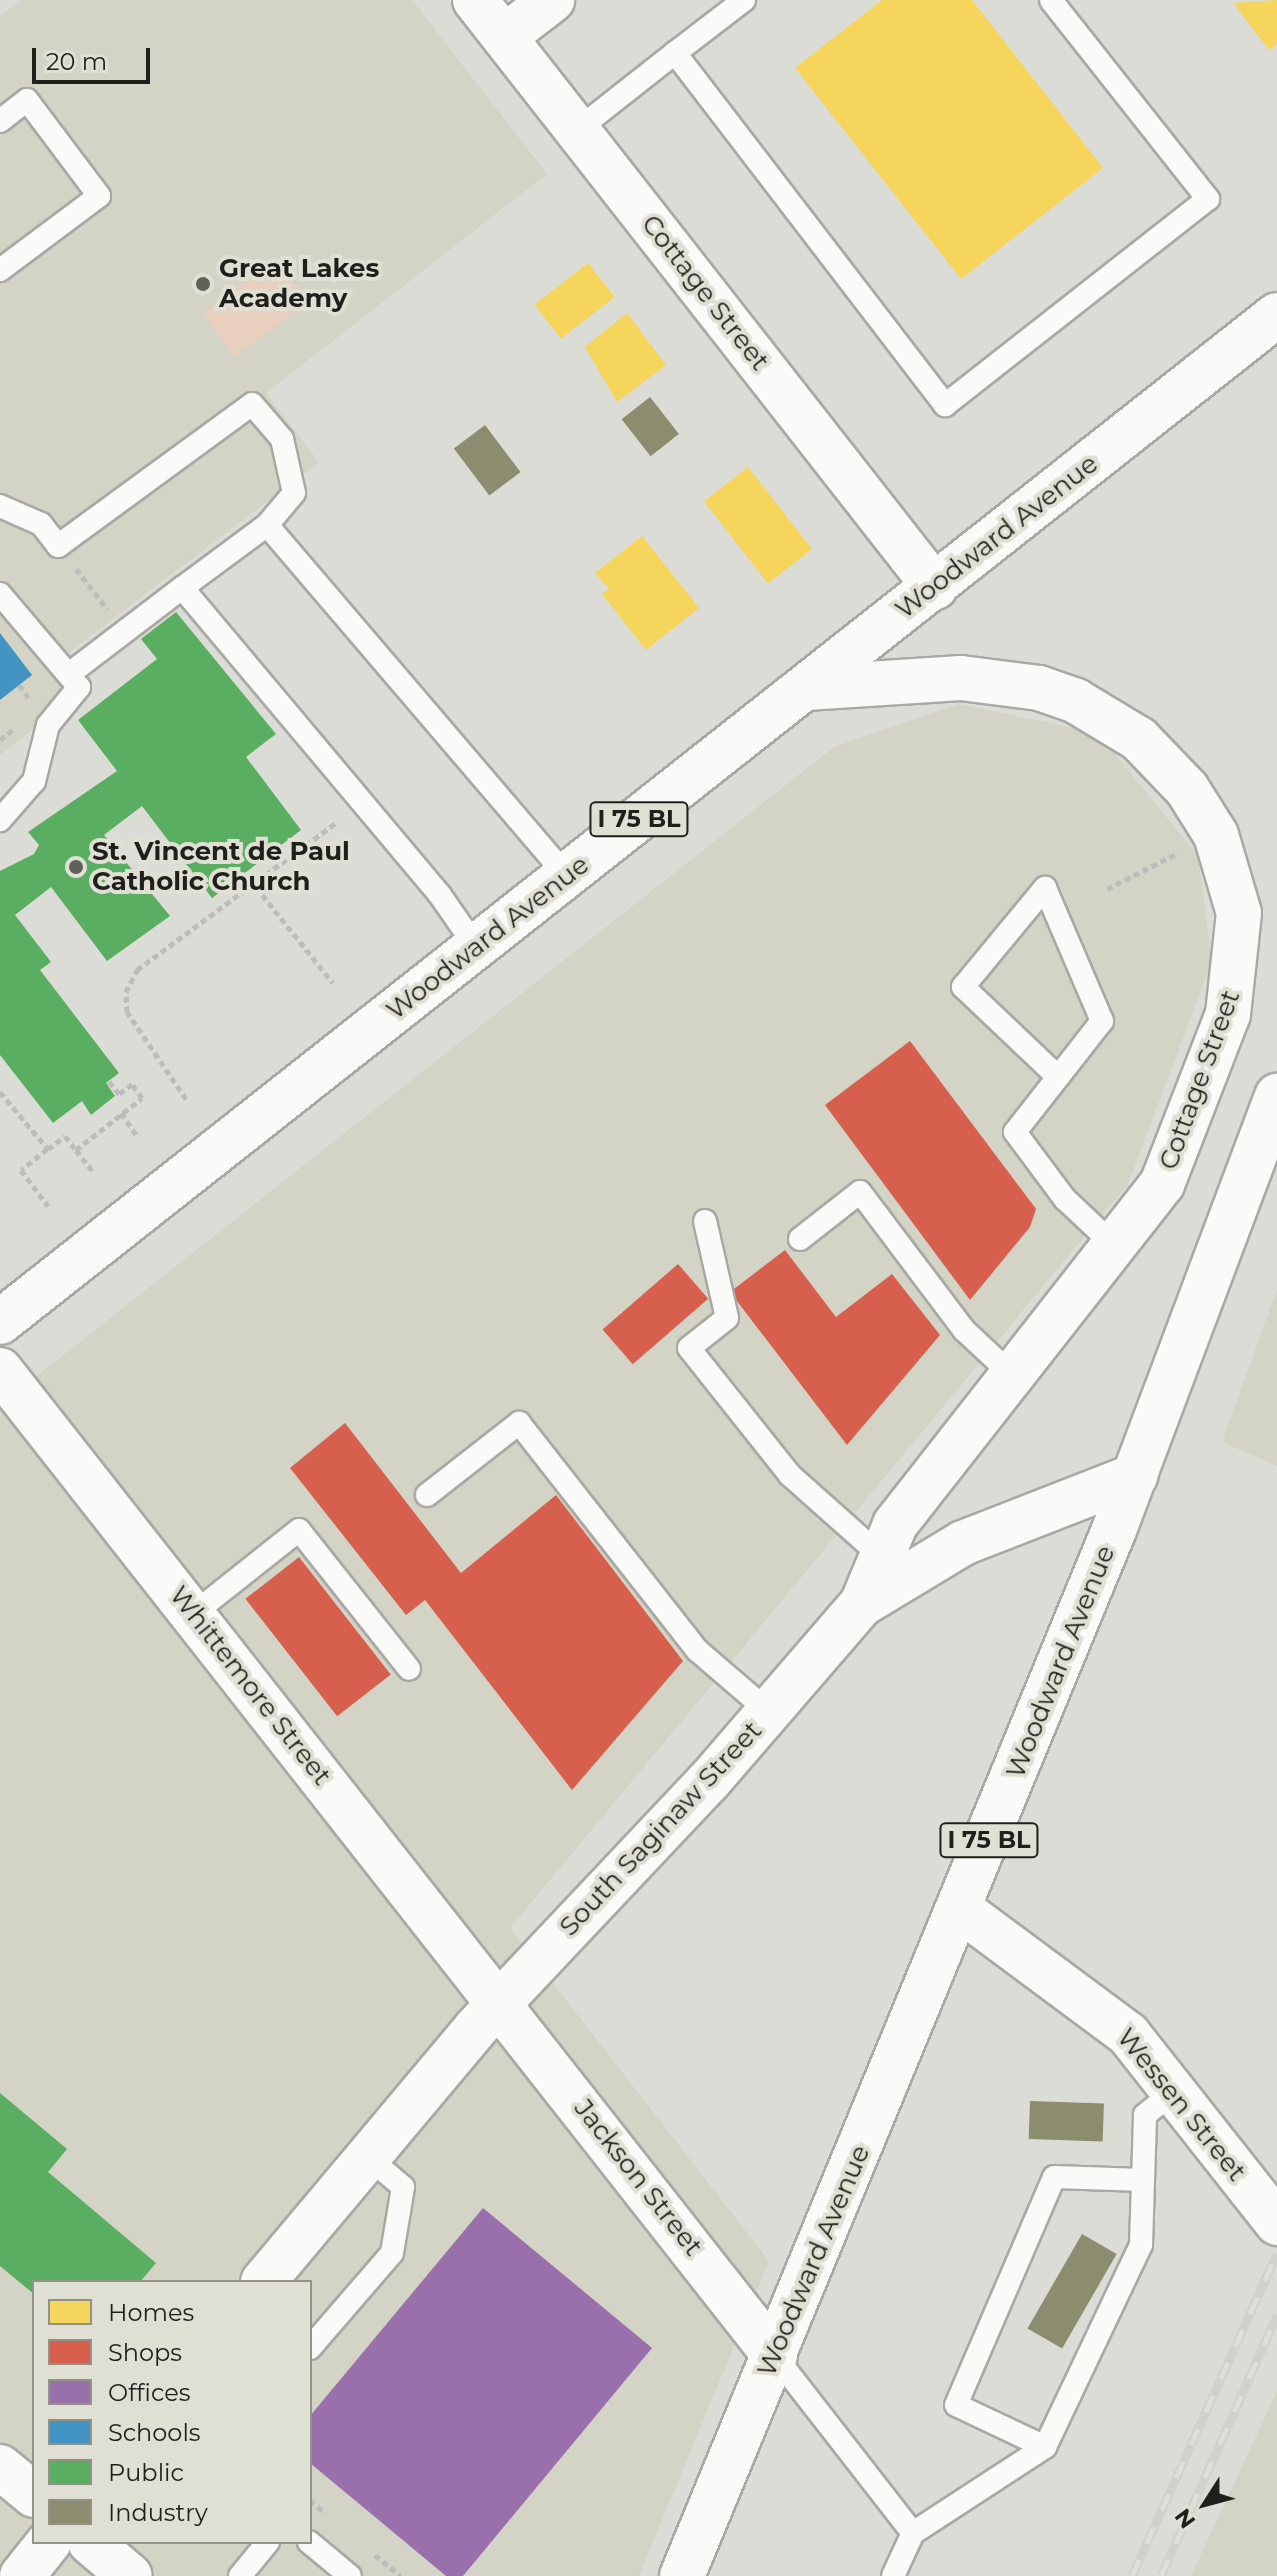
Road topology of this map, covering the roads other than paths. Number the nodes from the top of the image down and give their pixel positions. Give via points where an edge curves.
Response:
1 (475, 0) edge
2 (552, 0) edge
3 (744, 0) edge
4 (1051, 0) edge
5 (504, 37) junction
6 (675, 53) junction
7 (0, 121) edge
8 (577, 130) junction
9 (0, 270) edge
10 (1277, 315) edge
11 (0, 506) edge
12 (267, 525) junction
13 (935, 587) junction
14 (182, 588) junction
15 (0, 594) edge
16 (69, 674) junction
17 (806, 688) junction
18 (0, 820) edge
19 (567, 876) junction
20 (476, 947) junction
21 (1058, 1077) junction
22 (1277, 1096) edge
23 (705, 1221) dead end
24 (800, 1239) dead end
25 (1116, 1247) junction
26 (0, 1322) edge
27 (0, 1370) edge
28 (1010, 1373) junction
29 (1135, 1476) junction
30 (427, 1495) dead end
31 (882, 1557) junction
32 (862, 1604) junction
33 (193, 1614) junction
34 (409, 1669) dead end
35 (769, 1712) junction
36 (961, 1910) junction
37 (500, 2002) junction
38 (1173, 2092) junction
39 (368, 2157) junction
40 (1143, 2180) junction
41 (1277, 2223) edge
42 (265, 2280) edge
43 (312, 2346) edge
44 (775, 2356) junction
45 (1045, 2447) junction
46 (0, 2467) edge
47 (32, 2493) edge
48 (913, 2533) junction
49 (47, 2544) edge
50 (92, 2544) edge
51 (266, 2544) edge
52 (311, 2544) edge
53 (22, 2576) edge
54 (130, 2576) edge
55 (240, 2576) edge
56 (350, 2576) edge
57 (682, 2576) edge
58 (893, 2576) edge

1 - 5 street, Cottage Street
2 - 5 street
3 - 6 lane
4 - 6 lane via 1208,199 945,405
5 - 8 street, Cottage Street
6 - 8 lane
7 - 9 lane via 27,100 99,196
8 - 13 street, Cottage Street
10 - 13 street, Woodward Avenue / I 75 BL
11 - 12 lane via 41,524 58,546 252,404 282,439 294,493
12 - 14 lane
12 - 19 lane
13 - 17 street, Woodward Avenue / I 75 BL
14 - 16 lane
14 - 20 lane via 362,801
15 - 16 lane
16 - 18 lane via 79,687 48,725 34,781
17 - 19 street, Woodward Avenue / I 75 BL
17 - 25 street, Cottage Street via 1000,680 1076,701 1163,762 1216,835 1239,913 1233,993 1169,1169
19 - 20 street, Woodward Avenue / I 75 BL
20 - 26 street, Woodward Avenue / I 75 BL
21 - 21 lane via 1102,1021 1045,888 963,987
21 - 25 lane via 1015,1132 1065,1199
22 - 29 street, Woodward Avenue / I 75 BL
23 - 31 lane via 727,1318 689,1348 790,1475
24 - 28 lane via 860,1192 964,1330
25 - 28 street, Cottage Street
27 - 33 street, Whittemore Street
28 - 31 street, Cottage Street via 895,1525
29 - 32 street, South Saginaw Street via 963,1543
29 - 36 street, Woodward Avenue / I 75 BL
30 - 35 lane via 519,1423 697,1650
31 - 32 street, Cottage Street
32 - 35 street, South Saginaw Street
33 - 34 lane via 299,1530
33 - 37 street, Whittemore Street
35 - 37 street, South Saginaw Street
36 - 38 street, Wessen Street via 1128,2034
36 - 44 street, Woodward Avenue / I 75 BL
37 - 39 street, South Saginaw Street
37 - 44 street, Jackson Street
38 - 40 lane via 1145,2115
38 - 41 street, Wessen Street
39 - 42 street, South Saginaw Street
39 - 43 lane via 403,2187 392,2253
40 - 45 lane via 1141,2245
40 - 45 lane via 1054,2177 956,2405
44 - 48 lane
44 - 57 street, Woodward Avenue / I 75 BL
45 - 48 lane
46 - 47 street
48 - 58 lane
49 - 53 street
50 - 54 street
51 - 55 lane
52 - 56 lane

